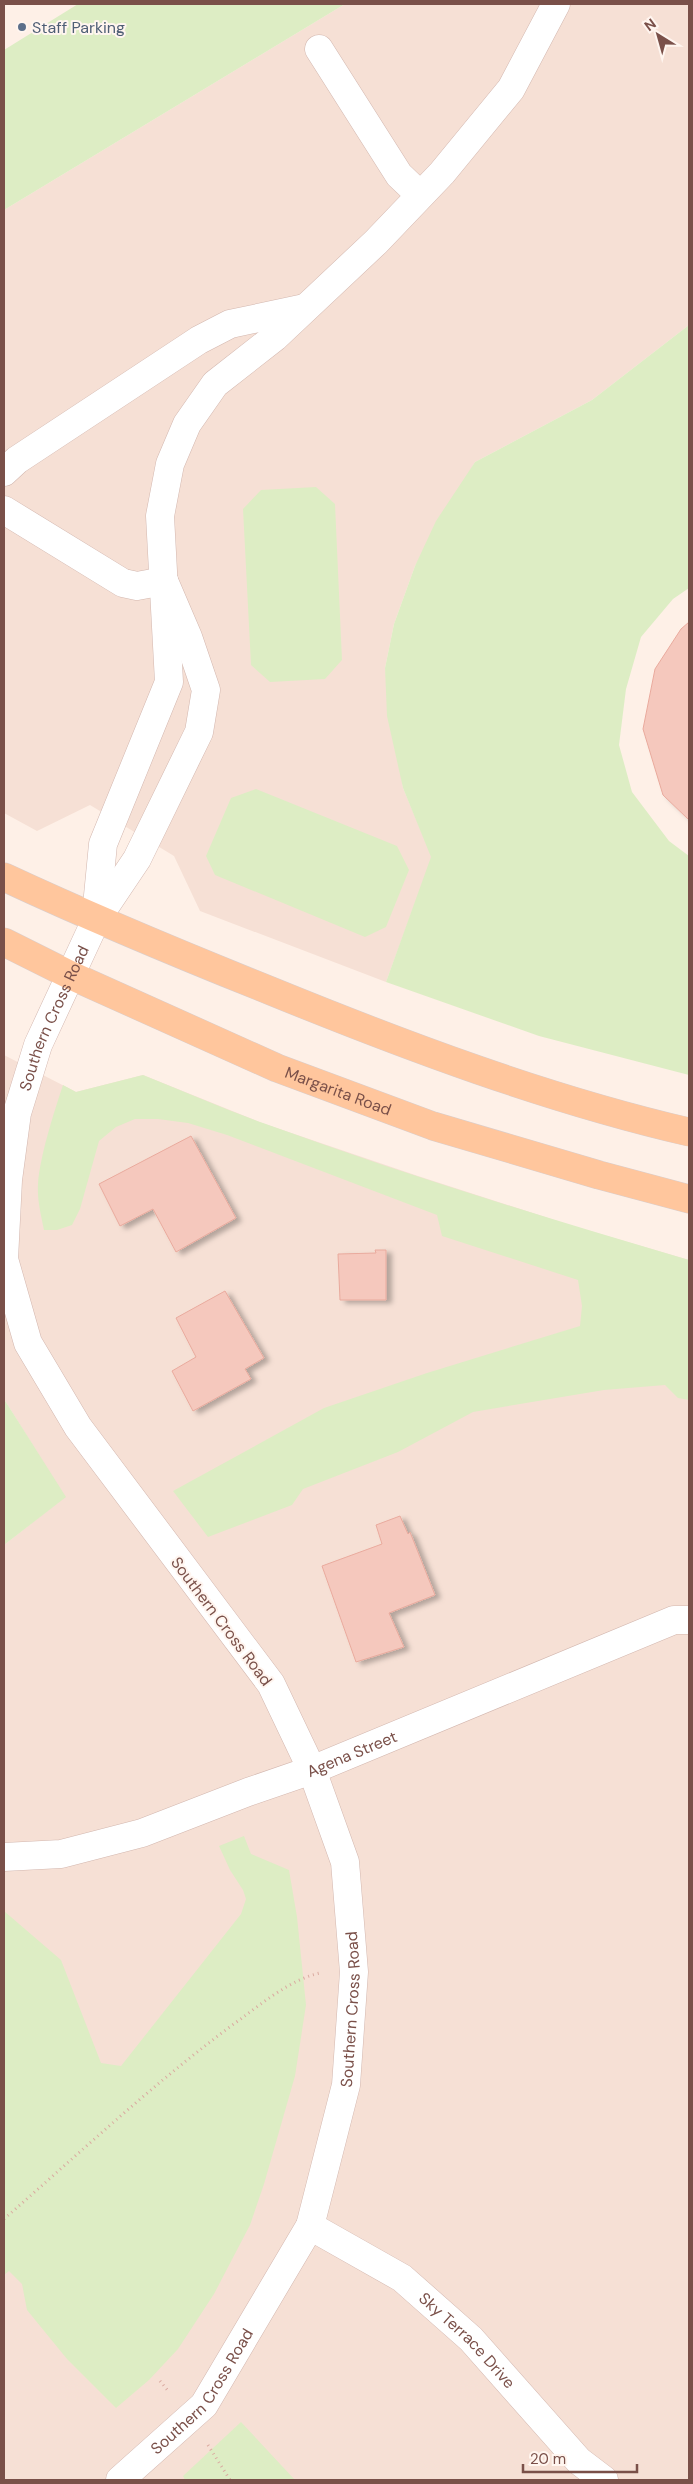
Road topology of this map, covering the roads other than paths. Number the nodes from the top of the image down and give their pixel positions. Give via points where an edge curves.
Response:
1 (556, 4) edge
2 (319, 49) dead end
3 (420, 195) junction
4 (305, 308) junction
5 (4, 472) edge
6 (4, 510) edge
7 (164, 581) junction
8 (4, 877) edge
9 (96, 920) junction
10 (4, 942) edge
11 (70, 975) junction
12 (689, 1132) edge
13 (689, 1199) edge
14 (689, 1620) edge
15 (312, 1770) junction
16 (4, 1857) edge
17 (310, 2226) junction
18 (120, 2480) edge
19 (604, 2480) edge

1 - 3 street via 511,89
2 - 3 street via 399,175
3 - 4 street via 376,242
4 - 5 street via 230,324 199,340 17,460
4 - 7 street via 215,384 186,424 170,464 160,516
6 - 7 street via 123,583 137,586
7 - 9 street via 169,682 103,844
7 - 9 street via 206,690 199,732 137,859
8 - 9 main road
9 - 11 street, Southern Cross Road
9 - 12 main road via 394,1041 628,1118
10 - 11 main road, Margarita Road
11 - 13 main road, Margarita Road via 277,1068 433,1126
11 - 15 street, Southern Cross Road via 38,1045 17,1113 8,1180 4,1258 28,1343 78,1427 271,1684
14 - 15 street, Agena Street via 674,1620
15 - 16 street, Agena Street via 142,1833 61,1854
15 - 17 street, Southern Cross Road via 345,1862 353,1966 346,2085
17 - 18 street, Southern Cross Road via 204,2405
17 - 19 street, Sky Terrace Drive via 402,2278 471,2339 578,2460

